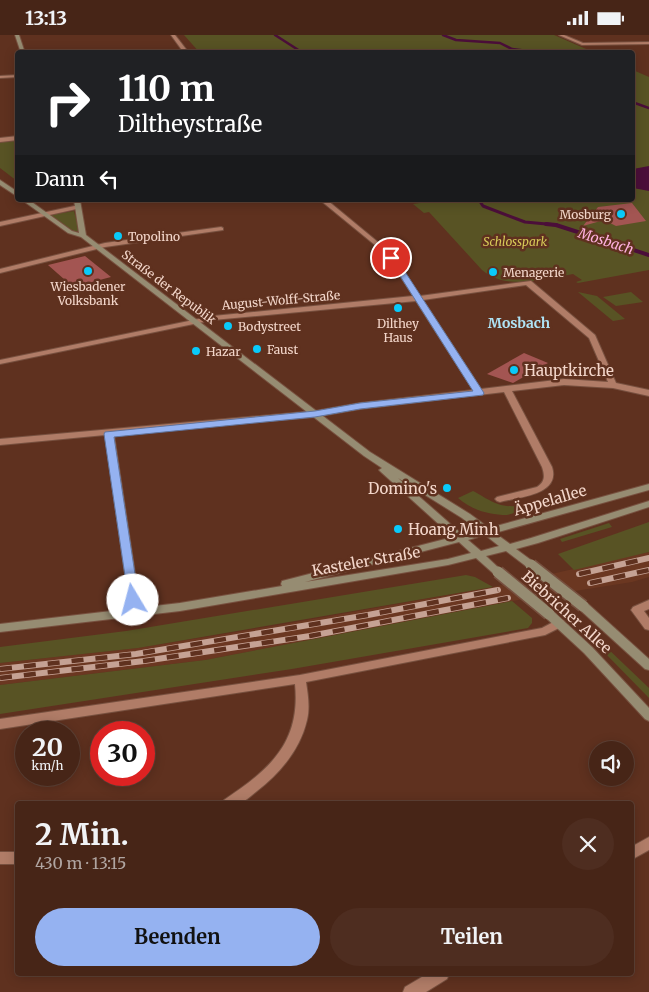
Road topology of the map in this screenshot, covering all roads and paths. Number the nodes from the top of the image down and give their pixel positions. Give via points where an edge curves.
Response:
1 (17, 35) edge
2 (173, 35) edge
3 (561, 35) edge
4 (649, 43) edge
5 (22, 50) edge
6 (184, 50) edge
7 (15, 76) edge
8 (0, 77) edge
9 (15, 138) edge
10 (0, 140) edge
11 (0, 182) edge
12 (15, 193) edge
13 (28, 202) edge
14 (78, 202) edge
15 (325, 202) edge
16 (79, 207) junction
17 (44, 214) junction
18 (0, 224) edge
19 (221, 229) dead end
20 (83, 237) junction
21 (97, 247) junction
22 (0, 271) edge
23 (419, 298) junction
24 (193, 321) junction
25 (0, 362) edge
26 (613, 385) junction
27 (506, 390) junction
28 (479, 393) junction
29 (649, 393) edge
30 (315, 414) junction
31 (109, 434) junction
32 (0, 442) edge
33 (367, 454) junction
34 (649, 487) edge
35 (500, 499) dead end
36 (649, 504) edge
37 (488, 532) junction
38 (458, 538) junction
39 (509, 547) junction
40 (477, 555) junction
41 (227, 599) junction
42 (649, 604) edge
43 (135, 613) junction
44 (559, 623) junction
45 (649, 626) edge
46 (0, 628) edge
47 (649, 666) edge
48 (300, 679) junction
49 (649, 716) edge
50 (0, 724) edge
51 (233, 801) edge
52 (649, 843) edge
53 (634, 853) edge
54 (0, 858) edge
55 (15, 858) edge
56 (438, 976) edge
57 (411, 992) edge

1 - 5 street
2 - 6 street
3 - 4 street via 582,44
7 - 8 street
9 - 10 street
11 - 12 street
13 - 17 street, Straße der Republik
14 - 16 street
15 - 23 street via 394,261
16 - 17 street
16 - 20 street
17 - 18 street
17 - 20 street, Straße der Republik
19 - 21 street
20 - 21 street, Straße der Republik
21 - 22 street
21 - 24 street, Straße der Republik
23 - 24 street, August-Wolff-Straße
23 - 26 street, August-Wolff-Straße via 528,283 592,337
23 - 28 street
24 - 25 street, August-Wolff-Straße
24 - 30 street, Straße der Republik
26 - 27 street via 564,382
26 - 29 street
27 - 28 street
27 - 35 street via 549,473 547,483 540,489
28 - 30 street
30 - 31 street
30 - 33 street, Straße der Republik
31 - 32 street
31 - 43 street
33 - 37 street, Straße der Republik
33 - 38 street, Straße der Republik
34 - 37 street, Äppelallee
36 - 39 street
37 - 38 street, Äppelallee
37 - 39 street, Biebricher Allee
38 - 40 street, Biebricher Allee
38 - 41 street, Kasteler Straße
39 - 40 street, Kasteler Straße
39 - 47 street, Biebricher Allee, bridge via 583,606
40 - 41 street, Kasteler Straße
40 - 44 street, Biebricher Allee, bridge
41 - 43 street, Kasteler Straße
42 - 45 street via 637,610
43 - 46 street, Kasteler Straße
44 - 48 street via 545,631
44 - 49 street, Biebricher Allee
48 - 50 street
48 - 51 street via 303,702 298,734 273,769
52 - 53 street
54 - 55 street
56 - 57 street

